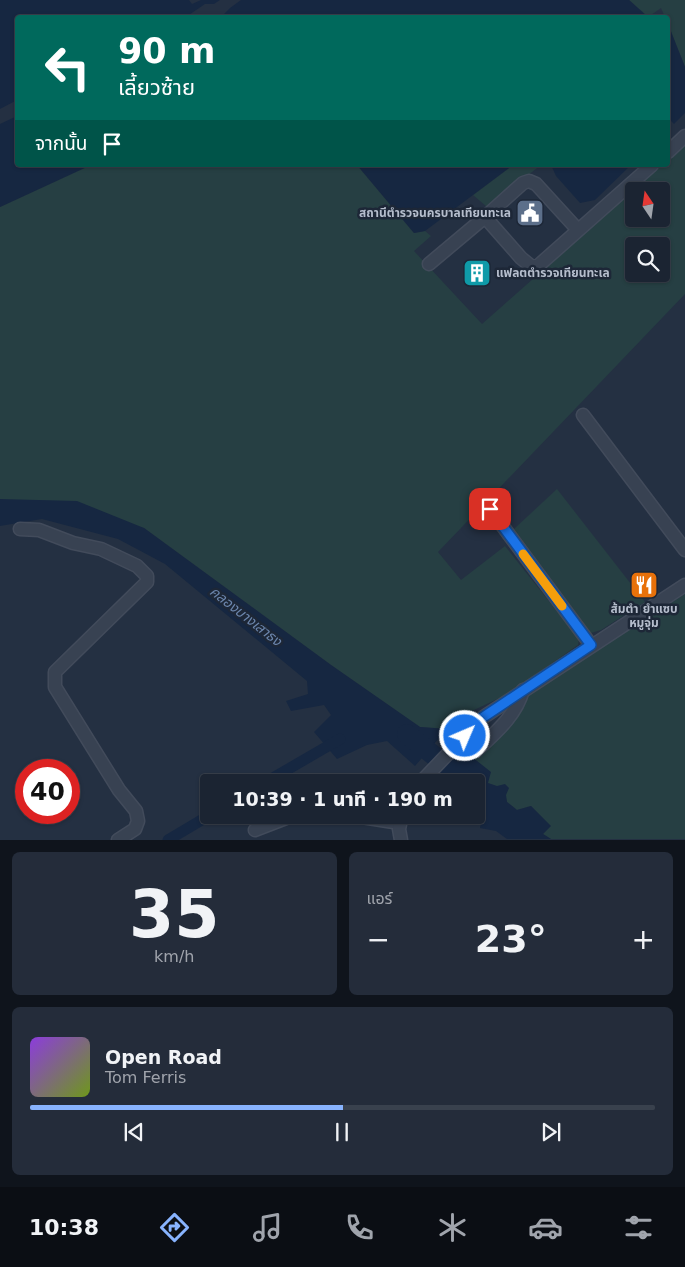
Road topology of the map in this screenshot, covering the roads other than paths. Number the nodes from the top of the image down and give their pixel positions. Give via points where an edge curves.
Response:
1 (685, 136) edge
2 (670, 150) edge
3 (650, 167) edge
4 (485, 217) junction
5 (578, 230) junction
6 (429, 264) dead end
7 (583, 415) dead end
8 (490, 509) dead end
9 (20, 529) dead end
10 (685, 550) edge
11 (685, 585) edge
12 (591, 645) junction
13 (523, 690) junction
14 (476, 751) dead end
15 (429, 774) edge
16 (271, 824) edge
17 (401, 824) edge
18 (255, 830) dead end
19 (118, 840) edge
20 (401, 840) edge

1 - 2 street
3 - 5 street
4 - 5 street via 529,181 536,184
4 - 5 street via 532,267 539,265
4 - 6 street
7 - 10 street
8 - 12 street
9 - 19 street via 39,530 73,543 101,548 137,566 147,576 147,582 55,672 54,680 109,774 136,811 138,821 135,829
11 - 12 street
12 - 13 street
13 - 14 street via 513,712
13 - 15 street via 482,718
16 - 18 street
17 - 20 street

